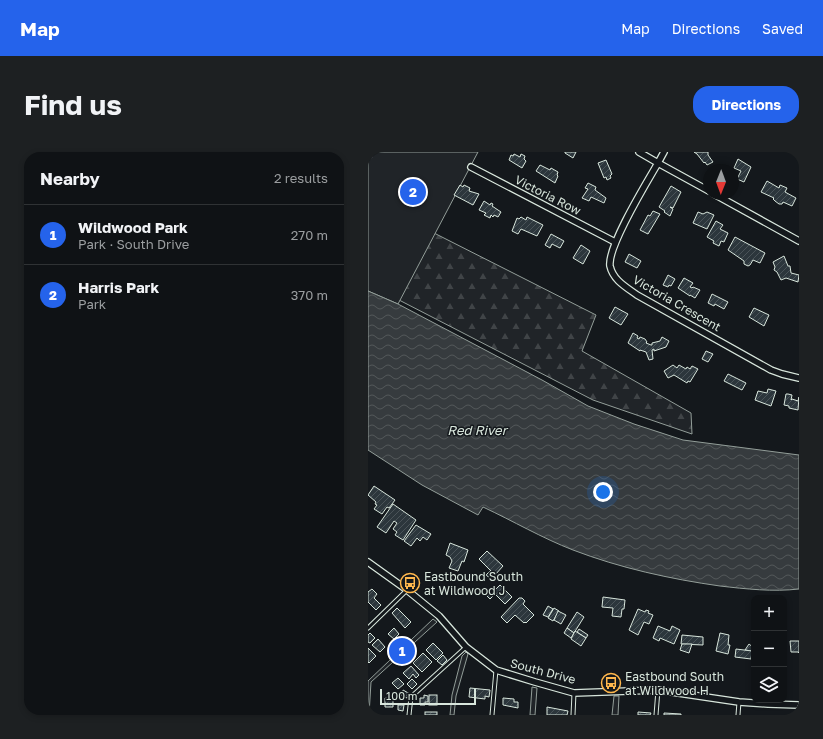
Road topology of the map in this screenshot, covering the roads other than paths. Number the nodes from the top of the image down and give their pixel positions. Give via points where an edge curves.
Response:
1 (639, 152) edge
2 (664, 152) edge
3 (658, 163) junction
4 (471, 167) dead end
5 (703, 188) edge
6 (725, 200) edge
7 (799, 241) edge
8 (615, 242) junction
9 (799, 378) edge
10 (368, 562) edge
11 (407, 590) junction
12 (368, 628) edge
13 (466, 647) junction
14 (496, 670) junction
15 (658, 690) junction
16 (574, 693) junction
17 (739, 702) junction
18 (799, 705) edge
19 (409, 715) edge
20 (492, 715) edge
21 (573, 715) edge
22 (656, 715) edge
23 (738, 715) edge

1 - 3 street
2 - 3 street, Victoria Crescent
3 - 5 street
3 - 8 street, Victoria Crescent
4 - 8 street, Victoria Row
6 - 7 street
8 - 9 street, Victoria Crescent via 610,267 618,280 637,295 771,370
10 - 11 street, South Drive
11 - 12 lane
11 - 13 street, South Drive via 439,616
13 - 14 street, South Drive
13 - 19 lane via 411,697
14 - 16 street, South Drive
14 - 20 lane
15 - 16 street, South Drive
15 - 17 street, South Drive
15 - 22 lane
16 - 21 lane
17 - 18 street, South Drive
17 - 23 lane

